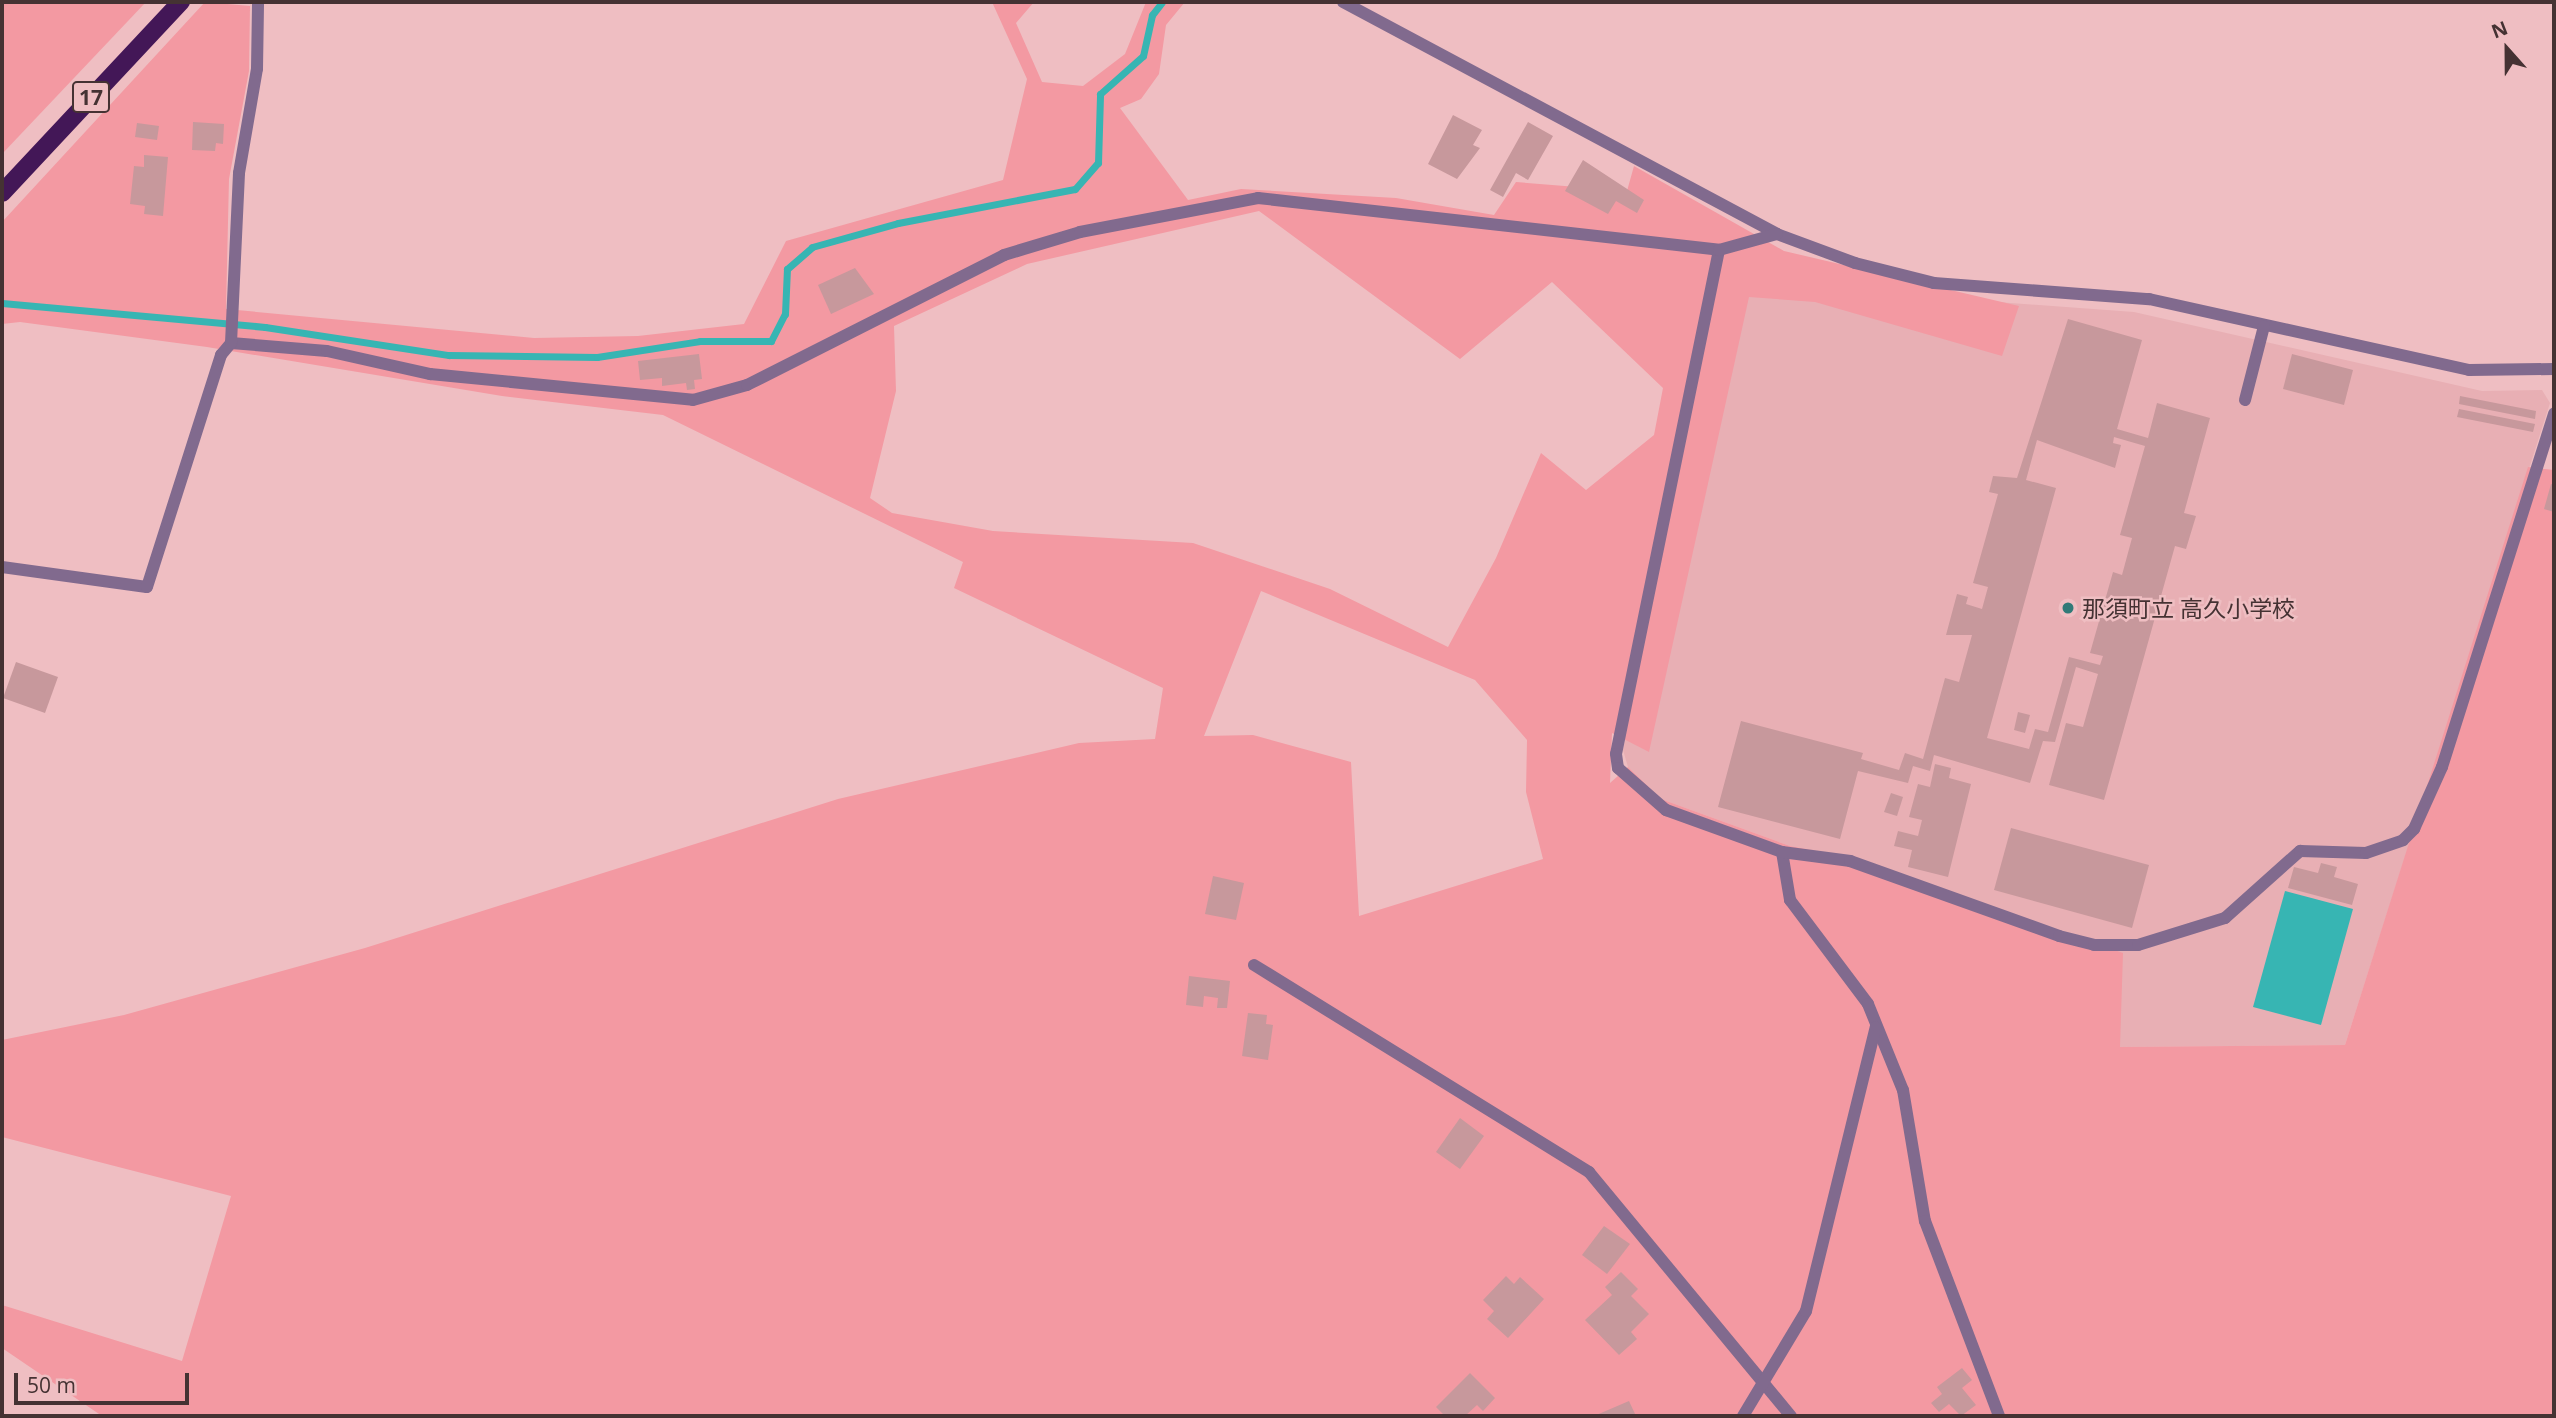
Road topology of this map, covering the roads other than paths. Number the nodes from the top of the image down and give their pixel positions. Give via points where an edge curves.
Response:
1 (181, 2) edge
2 (258, 2) edge
3 (1343, 2) edge
4 (2, 193) edge
5 (1777, 234) junction
6 (1720, 250) junction
7 (2264, 326) junction
8 (232, 339) junction
9 (2554, 369) edge
10 (2245, 400) dead end
11 (2554, 413) edge
12 (2, 567) edge
13 (1782, 852) junction
14 (1254, 965) dead end
15 (1876, 1027) junction
16 (1764, 1381) junction
17 (1743, 1416) edge
18 (1791, 1416) edge
19 (1999, 1416) edge

1 - 4 main road, 17
2 - 8 street via 257,69 239,173
3 - 5 street
5 - 6 street
5 - 7 street via 1855,263 1934,283 2112,293
6 - 8 street via 1258,198 1080,232 1004,256 747,385 692,400 430,374 327,351
6 - 13 street via 1616,754 1618,768 1658,805
7 - 9 street via 2469,370
7 - 10 street
8 - 12 street via 222,355 147,587
11 - 13 street via 2442,767 2414,829 2403,840 2366,853 2300,851 2225,918 2138,945 2094,945 2059,936 1850,861
13 - 15 street via 1790,900 1868,1004
14 - 16 street via 1589,1172
15 - 16 street via 1806,1311
15 - 19 street via 1903,1090 1937,1259
16 - 17 street
16 - 18 street

